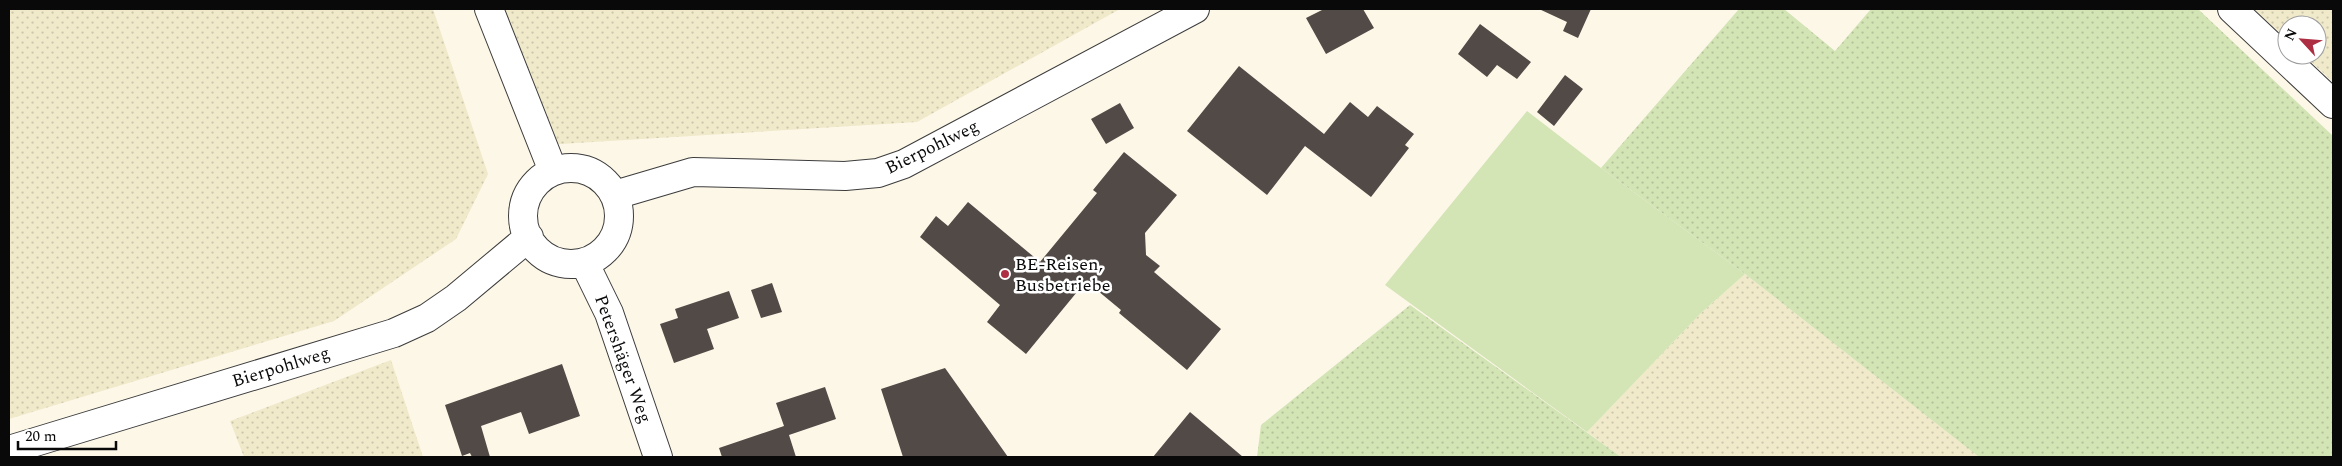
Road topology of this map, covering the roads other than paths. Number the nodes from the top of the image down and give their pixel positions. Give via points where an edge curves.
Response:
1 (489, 9) edge
2 (1195, 9) edge
3 (2232, 9) edge
4 (2333, 104) edge
5 (553, 172) junction
6 (614, 194) junction
7 (529, 237) junction
8 (584, 262) junction
9 (9, 450) edge
10 (658, 457) edge

1 - 5 street
2 - 6 street, Bierpohlweg via 904,164 878,173 844,176 692,172
3 - 4 street
5 - 6 street via 567,168 588,171 601,178
5 - 7 street via 536,184 526,202 524,216
6 - 8 street via 619,212 613,239 601,253
7 - 8 street via 549,258 563,263
7 - 9 street, Bierpohlweg via 456,298 427,318 394,333
8 - 10 street, Petershäger Weg via 609,313

